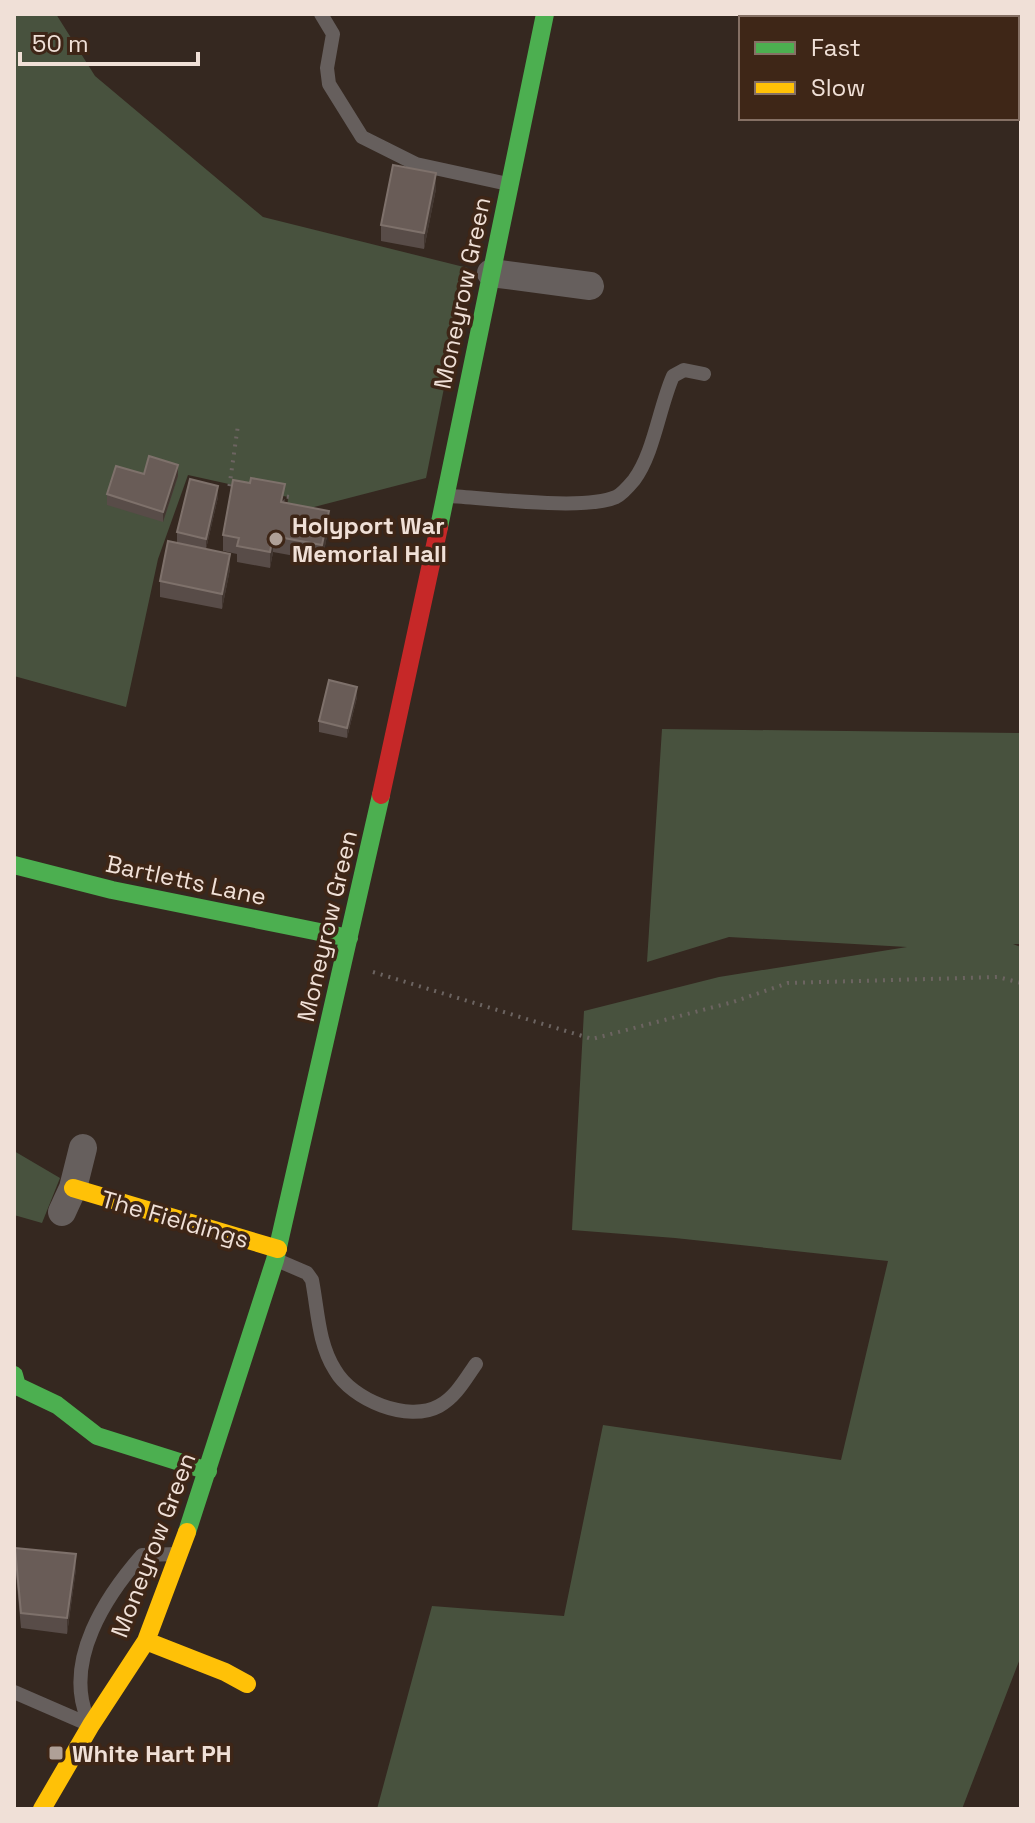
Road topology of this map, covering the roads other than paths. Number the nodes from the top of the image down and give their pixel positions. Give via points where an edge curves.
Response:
1 (321, 14) edge
2 (545, 14) edge
3 (509, 185) junction
4 (491, 273) junction
5 (590, 286) dead end
6 (704, 374) dead end
7 (445, 496) junction
8 (14, 865) edge
9 (349, 938) junction
10 (83, 1148) dead end
11 (67, 1200) joint
12 (276, 1254) junction
13 (476, 1364) dead end
14 (15, 1384) edge
15 (208, 1471) junction
16 (180, 1554) junction
17 (146, 1641) junction
18 (247, 1684) dead end
19 (14, 1692) edge
20 (91, 1725) junction
21 (42, 1809) edge

1 - 3 lane via 333,34 329,84 362,137 416,164
2 - 3 street, Moneyrow Green
3 - 4 street, Moneyrow Green
4 - 5 street
4 - 7 street, Moneyrow Green
6 - 7 lane via 684,370 673,376 635,479 619,496 564,503
7 - 9 street, Moneyrow Green
8 - 9 street, Bartletts Lane
9 - 12 street, Moneyrow Green
10 - 11 street, The Fieldings
11 - 12 street, The Fieldings
12 - 13 lane via 312,1280 324,1348 336,1373 378,1404 428,1410 457,1391
12 - 15 street, Moneyrow Green
14 - 15 street via 57,1405 97,1436
15 - 16 street, Moneyrow Green
16 - 17 street, Moneyrow Green
16 - 20 lane via 142,1555 109,1597 81,1677 82,1705
17 - 18 street
17 - 20 street, Moneyrow Green
19 - 20 lane
20 - 21 street, Moneyrow Green

